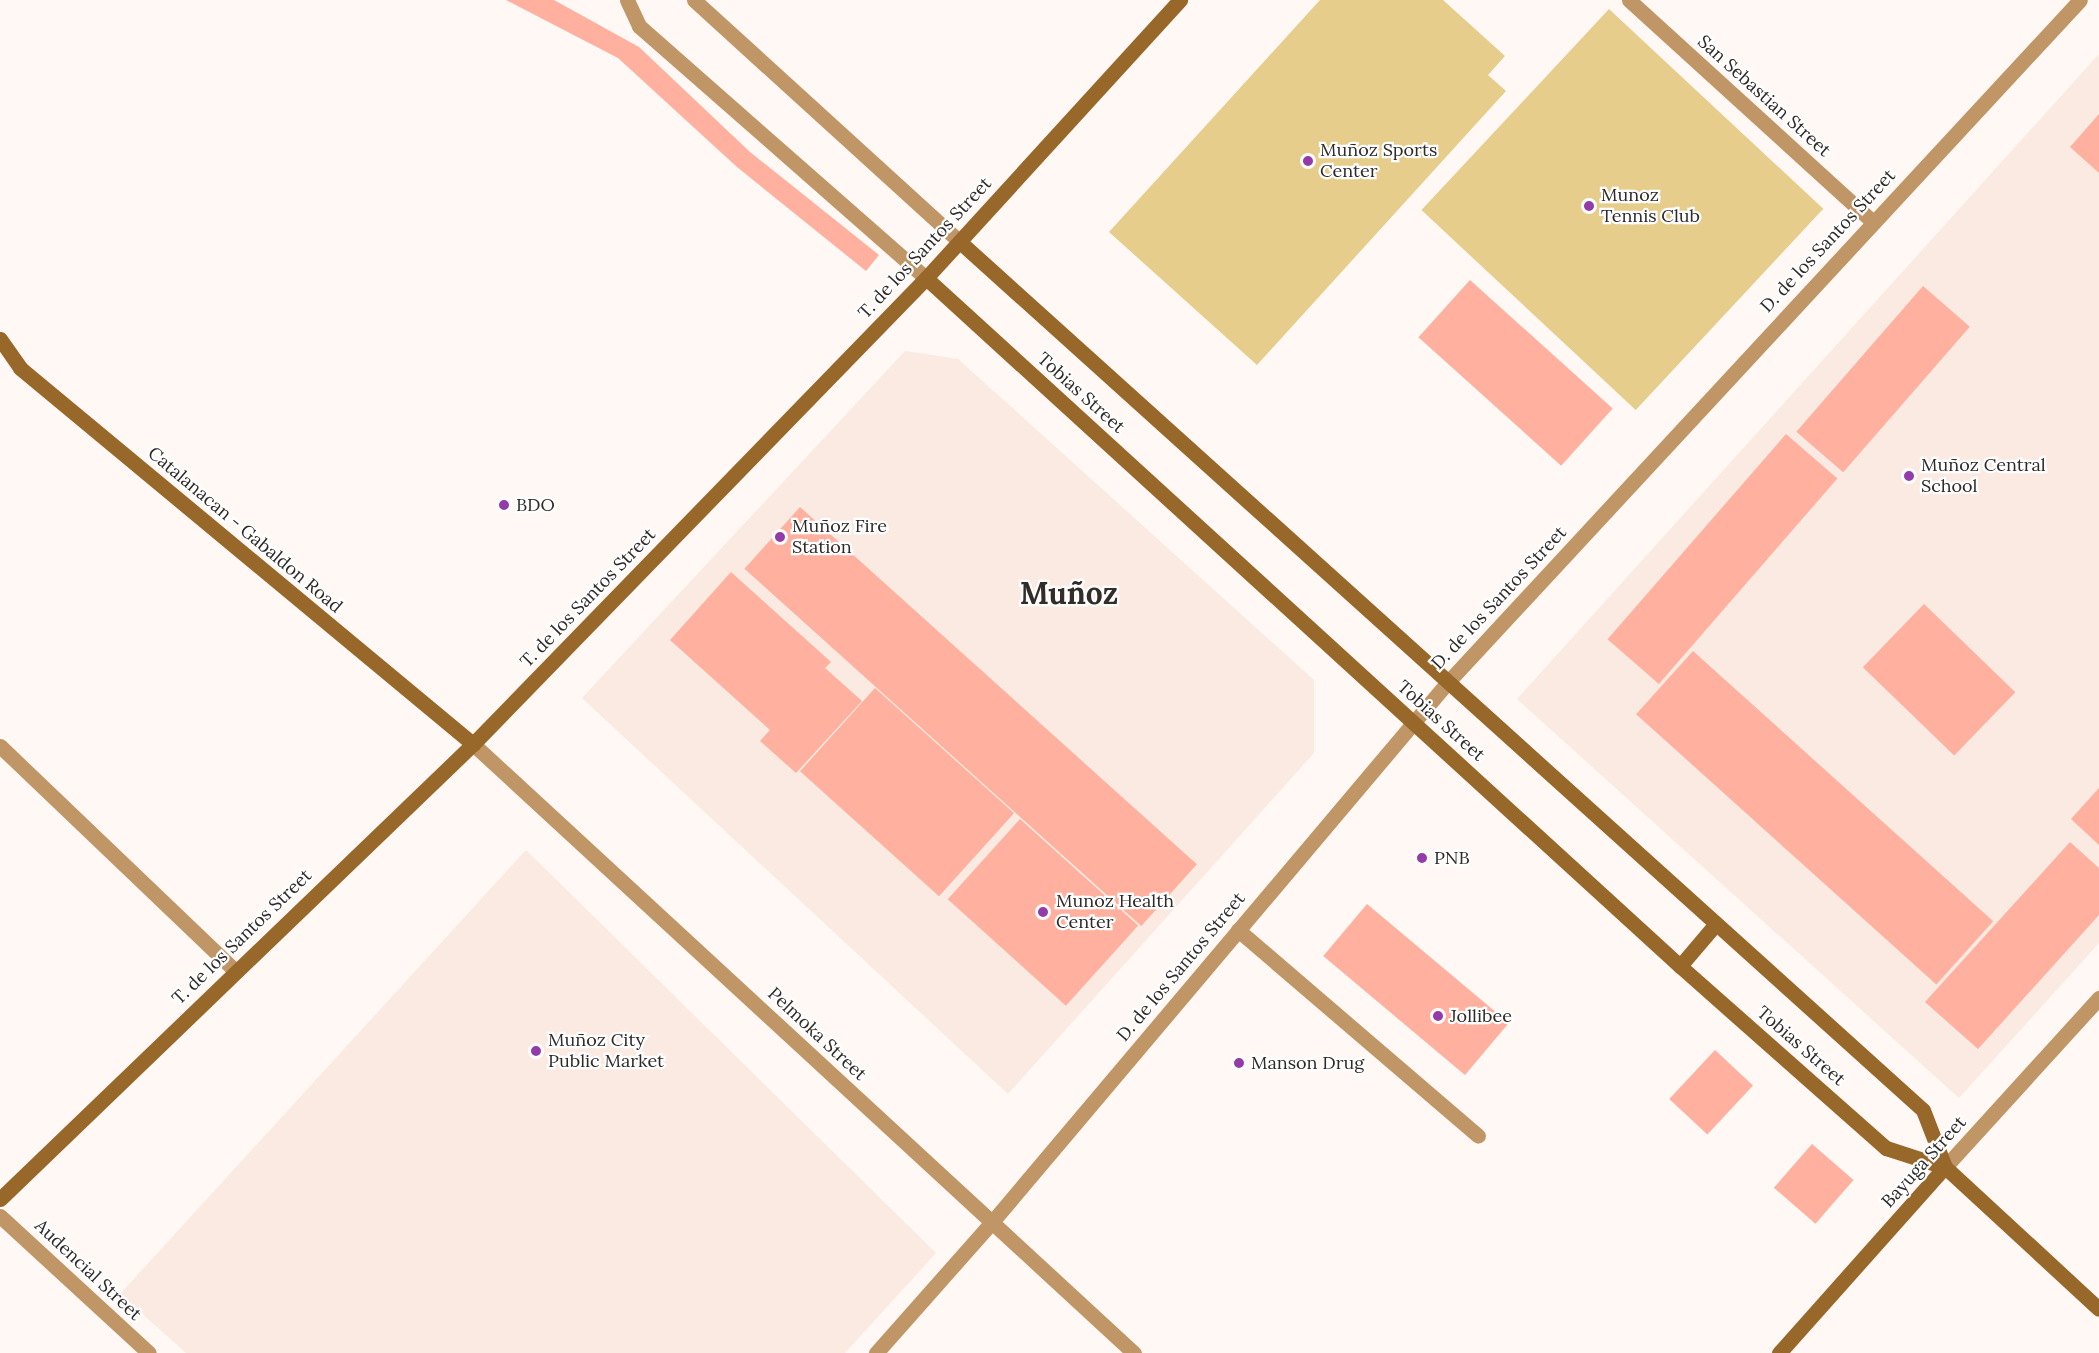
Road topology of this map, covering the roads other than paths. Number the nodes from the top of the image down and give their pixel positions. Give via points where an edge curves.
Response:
1 (627, 0) edge
2 (694, 0) edge
3 (1180, 0) edge
4 (1629, 0) edge
5 (2080, 0) edge
6 (1872, 221) junction
7 (960, 242) junction
8 (926, 278) junction
9 (0, 339) edge
10 (1447, 683) junction
11 (1413, 722) junction
12 (473, 744) junction
13 (0, 746) edge
14 (1714, 926) junction
15 (1238, 930) junction
16 (1680, 966) junction
17 (234, 970) junction
18 (2099, 998) edge
19 (1478, 1136) dead end
20 (1945, 1167) junction
21 (0, 1198) edge
22 (0, 1216) edge
23 (992, 1222) junction
24 (2099, 1309) edge
25 (149, 1353) edge
26 (876, 1353) edge
27 (1134, 1353) edge
28 (1779, 1353) edge

1 - 8 street via 639,26
2 - 7 street
3 - 7 main road, T. de los Santos Street
4 - 6 street, San Sebastian Street
5 - 6 street, D. de los Santos Street
6 - 10 street, D. de los Santos Street
7 - 8 main road, T. de los Santos Street
7 - 10 main road, Tobias Street
8 - 11 main road, Tobias Street
8 - 12 main road, T. de los Santos Street
9 - 12 main road, Catalanacan - Gabaldon Road via 20,368
10 - 11 street, D. de los Santos Street
10 - 14 main road, Tobias Street
11 - 15 street, D. de los Santos Street
11 - 16 main road, Tobias Street
12 - 17 main road, T. de los Santos Street
12 - 23 street, Pelmoka Street
13 - 17 street
14 - 16 main road
14 - 20 main road, Tobias Street via 1923,1110
15 - 19 street
15 - 23 street, D. de los Santos Street
16 - 20 main road, Tobias Street via 1886,1148
17 - 21 main road, T. de los Santos Street
18 - 20 street, Bayuga Street
20 - 24 main road, Tobias Street
20 - 28 main road, Bayuga Street
22 - 25 street, Audencial Street
23 - 26 street, D. de los Santos Street
23 - 27 street, Pelmoka Street

